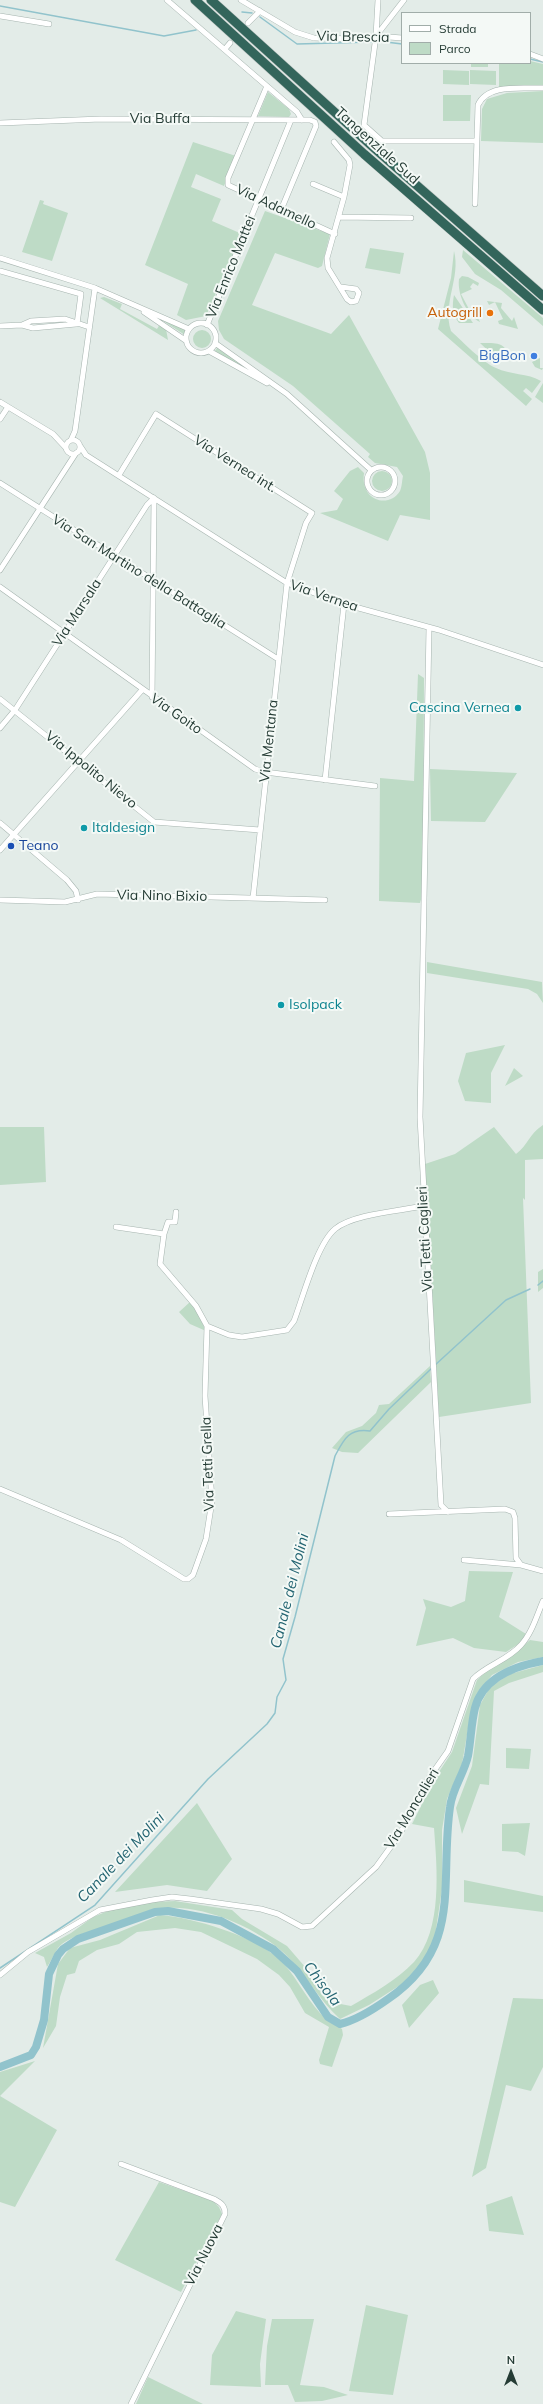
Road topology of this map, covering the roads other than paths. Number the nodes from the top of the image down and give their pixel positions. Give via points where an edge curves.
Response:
1 (167, 0) edge
2 (195, 0) edge
3 (211, 0) edge
4 (241, 0) edge
5 (378, 0) edge
6 (404, 0) edge
7 (260, 11) junction
8 (0, 16) edge
9 (248, 23) dead end
10 (49, 24) dead end
11 (376, 36) junction
12 (401, 38) edge
13 (230, 43) dead end
14 (225, 49) junction
15 (531, 54) edge
16 (543, 59) edge
17 (267, 86) junction
18 (543, 88) edge
19 (253, 120) junction
20 (291, 120) junction
21 (302, 120) junction
22 (0, 123) edge
23 (476, 141) junction
24 (334, 142) dead end
25 (313, 184) dead end
26 (344, 197) junction
27 (259, 200) junction
28 (475, 204) dead end
29 (282, 210) junction
30 (340, 217) junction
31 (411, 218) dead end
32 (335, 234) junction
33 (0, 258) edge
34 (0, 271) edge
35 (341, 287) dead end
36 (95, 288) junction
37 (543, 296) edge
38 (134, 304) junction
39 (543, 310) edge
40 (77, 324) junction
41 (207, 325) junction
42 (0, 326) edge
43 (89, 326) junction
44 (189, 329) junction
45 (185, 340) junction
46 (215, 343) junction
47 (209, 351) junction
48 (287, 394) junction
49 (0, 402) edge
50 (8, 407) junction
51 (0, 419) edge
52 (75, 431) junction
53 (58, 438) junction
54 (70, 440) junction
55 (79, 443) junction
56 (66, 448) junction
57 (70, 453) junction
58 (77, 453) junction
59 (86, 455) junction
60 (70, 462) junction
61 (371, 470) junction
62 (119, 475) junction
63 (0, 483) edge
64 (154, 498) junction
65 (40, 509) junction
66 (143, 511) junction
67 (153, 515) junction
68 (114, 557) junction
69 (0, 570) edge
70 (152, 580) junction
71 (286, 583) junction
72 (0, 587) edge
73 (344, 604) junction
74 (430, 628) junction
75 (65, 633) junction
76 (278, 659) junction
77 (542, 663) edge
78 (142, 690) junction
79 (152, 697) junction
80 (0, 698) edge
81 (15, 710) junction
82 (0, 728) edge
83 (79, 760) junction
84 (265, 772) junction
85 (325, 780) junction
86 (374, 786) dead end
87 (0, 823) edge
88 (260, 830) junction
89 (14, 835) junction
90 (0, 850) edge
91 (253, 898) junction
92 (0, 900) edge
93 (78, 900) junction
94 (325, 900) dead end
95 (423, 1206) junction
96 (176, 1212) dead end
97 (116, 1227) dead end
98 (164, 1234) junction
99 (207, 1326) junction
100 (0, 1489) edge
101 (448, 1512) junction
102 (389, 1514) dead end
103 (464, 1560) dead end
104 (521, 1564) junction
105 (543, 1571) edge
106 (543, 1600) edge
107 (0, 1975) edge
108 (121, 2164) dead end
109 (131, 2404) edge

1 - 14 street
2 - 39 highway, Tangenziale Sud via 341,133
3 - 37 highway, Tangenziale Sud via 372,147
4 - 7 street, Via Brescia
5 - 11 street
6 - 11 street
7 - 9 street
7 - 11 street, Via Brescia via 295,32 314,38
8 - 10 street
11 - 12 street, Via Brescia
11 - 23 street via 364,125 382,141
13 - 14 street
14 - 17 street
15 - 16 street
17 - 19 street, Via Adamello
17 - 21 street via 297,112
18 - 23 street via 486,93 478,105
19 - 20 street, Via Buffa
19 - 22 street, Via Buffa via 101,119
19 - 27 street, Via Adamello via 228,178 228,185
20 - 21 street, Via Buffa
20 - 27 street, Via Enrico Mattei
21 - 29 street, Via Buffa via 315,122 316,126
23 - 28 street
24 - 26 street via 349,160
25 - 26 street
26 - 30 street
27 - 29 street, Via Adamello
27 - 41 street, Via Enrico Mattei
29 - 32 street, Via Adamello
30 - 31 street
30 - 32 street
32 - 35 street via 327,258 328,268
33 - 36 street
34 - 40 street via 81,294
36 - 38 street
36 - 43 street
38 - 44 street
38 - 45 street
40 - 42 street via 33,328 22,325
40 - 43 street
41 - 44 street via 197,324
41 - 46 street via 215,332
43 - 52 street
44 - 45 street
45 - 47 street via 193,351
46 - 47 street
46 - 48 street
47 - 48 street
48 - 61 street
49 - 50 street
50 - 51 street
50 - 53 street
52 - 54 street
52 - 55 street
53 - 54 street
53 - 56 street
54 - 55 street
54 - 56 street
55 - 58 street
55 - 59 street
56 - 57 street
57 - 58 street
57 - 60 street
58 - 59 street
58 - 60 street
59 - 62 street, Via Vernea
60 - 65 street
61 - 61 street via 367,477 370,490 380,495 389,492 395,481 392,472 384,467
62 - 64 street, Via Vernea
62 - 71 street, Via Vernea int. via 156,414 312,513 306,523
63 - 65 street, Via San Martino della Battaglia
64 - 66 street, Via Marsala
64 - 67 street
64 - 71 street, Via Vernea
65 - 68 street, Via San Martino della Battaglia
65 - 69 street
66 - 67 street
66 - 68 street, Via Marsala
67 - 70 street
68 - 70 street, Via San Martino della Battaglia
68 - 75 street, Via Marsala
70 - 76 street, Via San Martino della Battaglia
70 - 79 street
71 - 73 street, Via Vernea
71 - 76 street, Via Mentana
72 - 75 street, Via Goito
73 - 74 street, Via Vernea
73 - 85 street
74 - 77 street, Via Vernea
74 - 95 street, Via Tetti Caglieri via 420,1117
75 - 78 street, Via Goito
75 - 81 street, Via Marsala
76 - 84 street, Via Mentana
78 - 79 street, Via Goito
78 - 83 street
79 - 84 street, Via Goito via 255,769
80 - 81 street, Via Ippolito Nievo
81 - 82 street, Via Marsala
81 - 83 street, Via Ippolito Nievo
83 - 88 street, Via Ippolito Nievo via 154,822
83 - 89 street
84 - 85 street, Via Goito
84 - 88 street, Via Mentana
85 - 86 street, Via Goito
87 - 89 street
88 - 91 street, Via Mentana
89 - 90 street
89 - 93 street via 74,887
91 - 93 street, Via Nino Bixio via 97,894
91 - 94 street, Via Nino Bixio
92 - 93 street, Via Nino Bixio
95 - 99 street via 353,1220 336,1228 320,1250 294,1320 286,1330 242,1337 228,1335
95 - 101 street, Via Tetti Caglieri via 442,1505
96 - 98 street via 175,1222 168,1222
97 - 98 street
98 - 99 street via 160,1264 196,1306
99 - 100 street, Via Tetti Grella via 205,1396 212,1501 206,1539 190,1578 184,1579 103,1531
101 - 102 street
101 - 104 street via 505,1509 513,1512 516,1558
103 - 104 street
104 - 105 street
106 - 107 street, Via Moncalieri via 520,1646 473,1679 448,1751 424,1785 400,1834 376,1867 312,1926 302,1927 278,1914 261,1909 178,1898 152,1900 100,1910 28,1952
108 - 109 street, Via Nuova via 214,2199 222,2203 225,2209 225,2214

